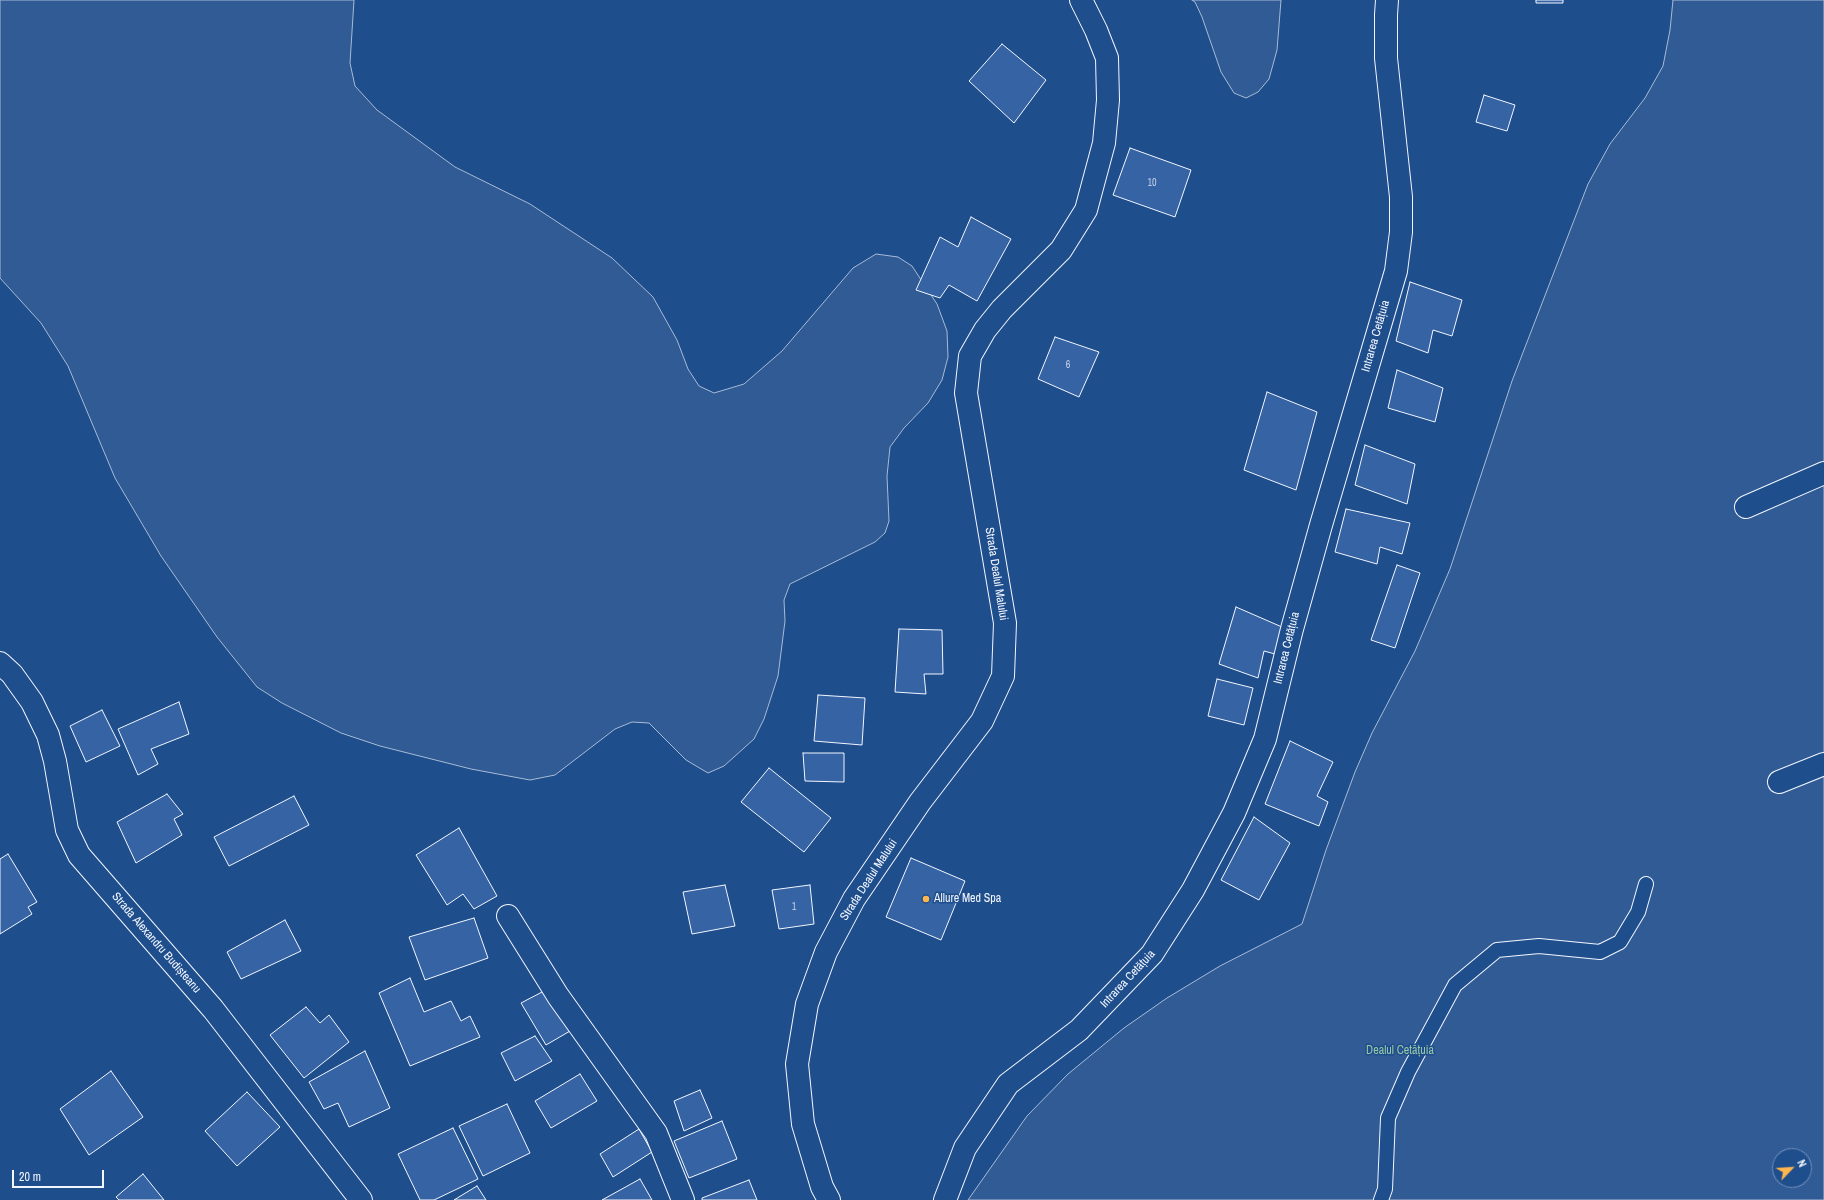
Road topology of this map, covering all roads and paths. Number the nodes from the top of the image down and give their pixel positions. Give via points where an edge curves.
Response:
1 (1081, 0) edge
2 (1388, 0) edge
3 (1824, 473) edge
4 (1746, 507) dead end
5 (0, 663) edge
6 (1824, 764) edge
7 (1779, 782) dead end
8 (1646, 884) dead end
9 (508, 916) dead end
10 (824, 1196) edge
11 (361, 1200) edge
12 (684, 1200) edge
13 (945, 1200) edge
14 (1381, 1200) edge

1 - 10 street, Strada Dealul Malului via 1107,58 1108,100 1104,142 1086,210 1060,250 1002,309 985,330 970,356 966,393 1005,623 1002,676 982,721 920,802 854,899 826,952 807,1004 796,1064 803,1124
2 - 13 street, Intrarea Cetățuia via 1386,58 1401,197 1401,232 1396,271 1319,532 1264,740 1227,827 1193,890 1152,954 1079,1030 1008,1084 965,1148
3 - 4 street
5 - 11 street, Strada Alexandru Budișteanu via 12,674 32,702 48,735 56,761 68,830 79,855 213,1009
6 - 7 street
8 - 14 lane via 1638,912 1620,942 1600,952 1539,946 1498,950 1455,985 1408,1072 1388,1118 1385,1189
9 - 12 street via 558,996 656,1133

